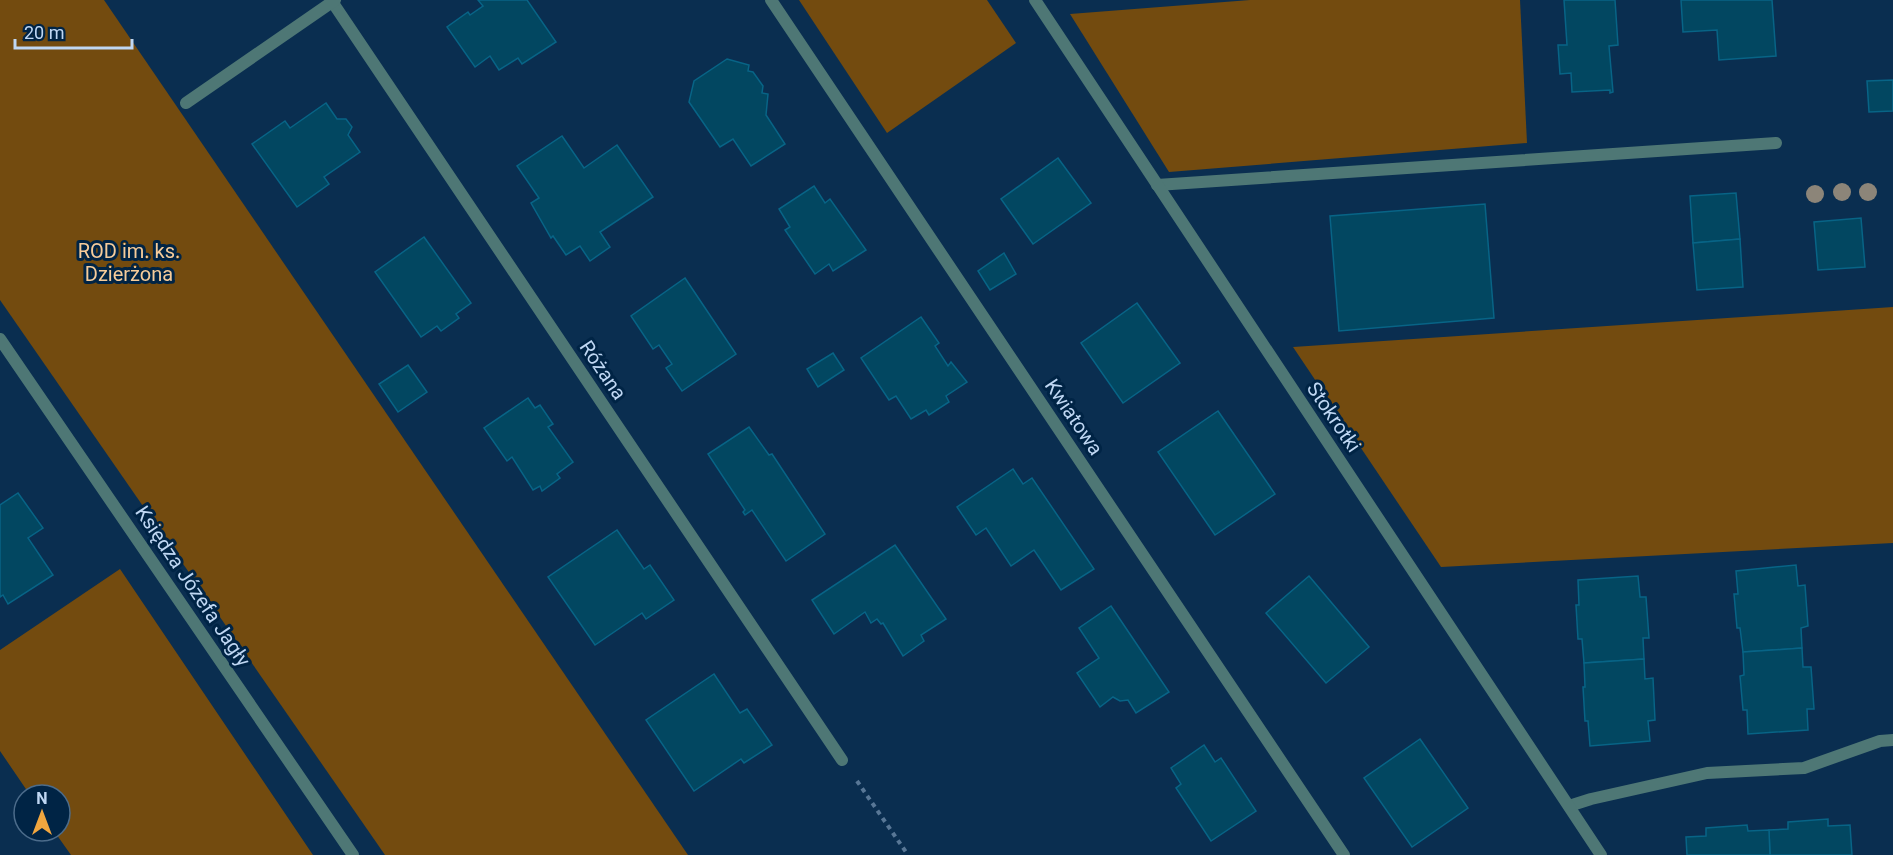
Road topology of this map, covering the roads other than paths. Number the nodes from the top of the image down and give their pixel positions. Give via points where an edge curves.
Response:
1 (771, 0) edge
2 (1035, 0) edge
3 (332, 1) edge
4 (186, 103) dead end
5 (1776, 143) dead end
6 (1157, 185) junction
7 (0, 339) edge
8 (1893, 740) edge
9 (842, 760) road end
10 (1569, 806) junction
11 (353, 855) edge
12 (1344, 855) edge
13 (1601, 855) edge

1 - 12 street, Kwiatowa
2 - 6 street, Stokrotki
3 - 4 street, Różana
3 - 9 street, Różana
5 - 6 street
6 - 10 street, Stokrotki
7 - 11 street, Księdza Józefa Jagły
8 - 10 street via 1804,768 1707,773
10 - 13 street, Stokrotki

